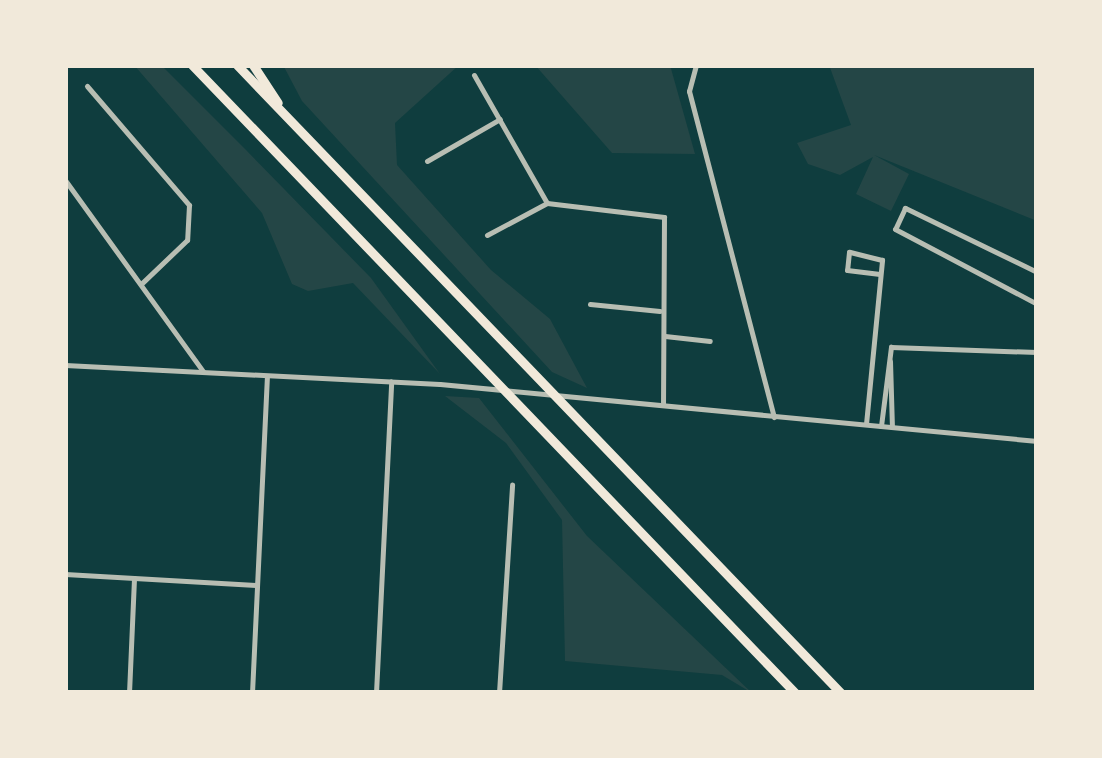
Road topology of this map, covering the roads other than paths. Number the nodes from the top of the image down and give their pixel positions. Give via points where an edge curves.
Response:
1 (192, 65) edge
2 (237, 65) edge
3 (253, 65) edge
4 (696, 65) edge
5 (474, 75) dead end
6 (87, 86) dead end
7 (284, 115) junction
8 (500, 119) junction
9 (427, 162) dead end
10 (65, 180) edge
11 (546, 203) junction
12 (487, 236) dead end
13 (1037, 272) edge
14 (880, 274) junction
15 (142, 283) junction
16 (590, 304) dead end
17 (1037, 304) edge
18 (660, 311) junction
19 (666, 336) junction
20 (710, 340) dead end
21 (1037, 352) edge
22 (890, 362) junction
23 (65, 365) edge
24 (203, 371) junction
25 (267, 376) junction
26 (392, 381) junction
27 (663, 405) junction
28 (774, 417) junction
29 (866, 424) junction
30 (881, 426) junction
31 (892, 426) junction
32 (1037, 441) edge
33 (512, 484) dead end
34 (65, 574) edge
35 (134, 578) junction
36 (257, 585) junction
37 (129, 693) edge
38 (252, 693) edge
39 (376, 693) edge
40 (499, 693) edge
41 (795, 693) edge
42 (841, 693) edge

1 - 41 highway
2 - 7 highway
3 - 7 highway
4 - 28 street via 689,91
5 - 8 street
6 - 15 street via 190,205 187,240
7 - 42 highway
8 - 9 street
8 - 11 street
10 - 15 street
11 - 12 street
11 - 18 street via 664,217
13 - 17 street via 904,208 895,230
14 - 14 street via 878,255 849,252 847,270
14 - 29 street
15 - 24 street
16 - 18 street
18 - 19 street
19 - 20 street
19 - 27 street
21 - 22 street via 891,347
22 - 30 street
22 - 31 street
23 - 24 street
24 - 25 street
25 - 26 street
25 - 36 street
26 - 27 street
26 - 39 street
27 - 28 street
28 - 29 street
29 - 30 street
30 - 31 street
31 - 32 street
33 - 40 street
34 - 35 street
35 - 36 street
35 - 37 street
36 - 38 street

